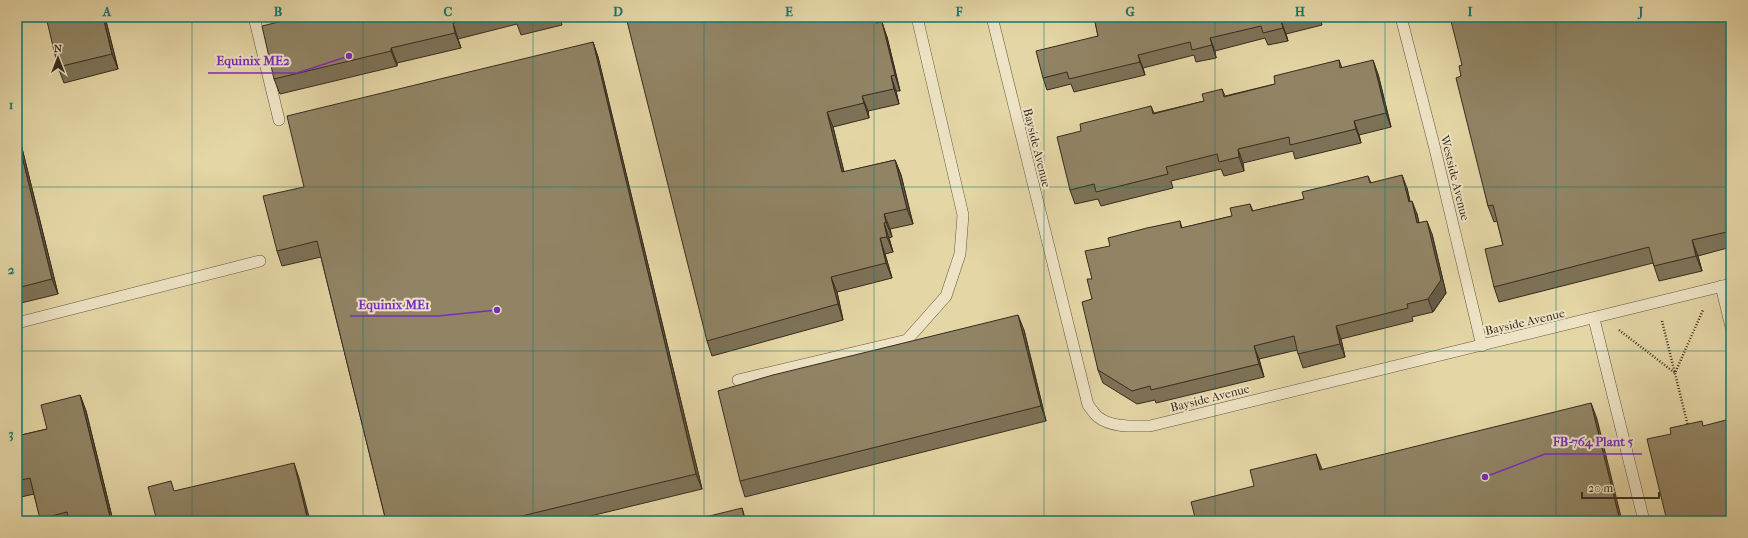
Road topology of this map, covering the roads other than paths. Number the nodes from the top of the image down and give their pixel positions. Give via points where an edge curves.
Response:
1 (254, 17) edge
2 (918, 17) edge
3 (992, 17) edge
4 (1401, 17) edge
5 (279, 120) dead end
6 (260, 261) dead end
7 (1721, 287) edge
8 (1598, 318) junction
9 (17, 323) edge
10 (1731, 327) edge
11 (1482, 346) junction
12 (738, 380) dead end
13 (1644, 521) edge

1 - 5 lane
2 - 12 lane via 963,215 960,254 946,296 907,340
3 - 11 lane, Bayside Avenue via 1088,405 1098,417 1110,423 1150,426
4 - 11 lane, Westside Avenue
6 - 9 lane
7 - 8 lane, Bayside Avenue
7 - 10 lane
8 - 11 lane, Bayside Avenue
8 - 13 lane

